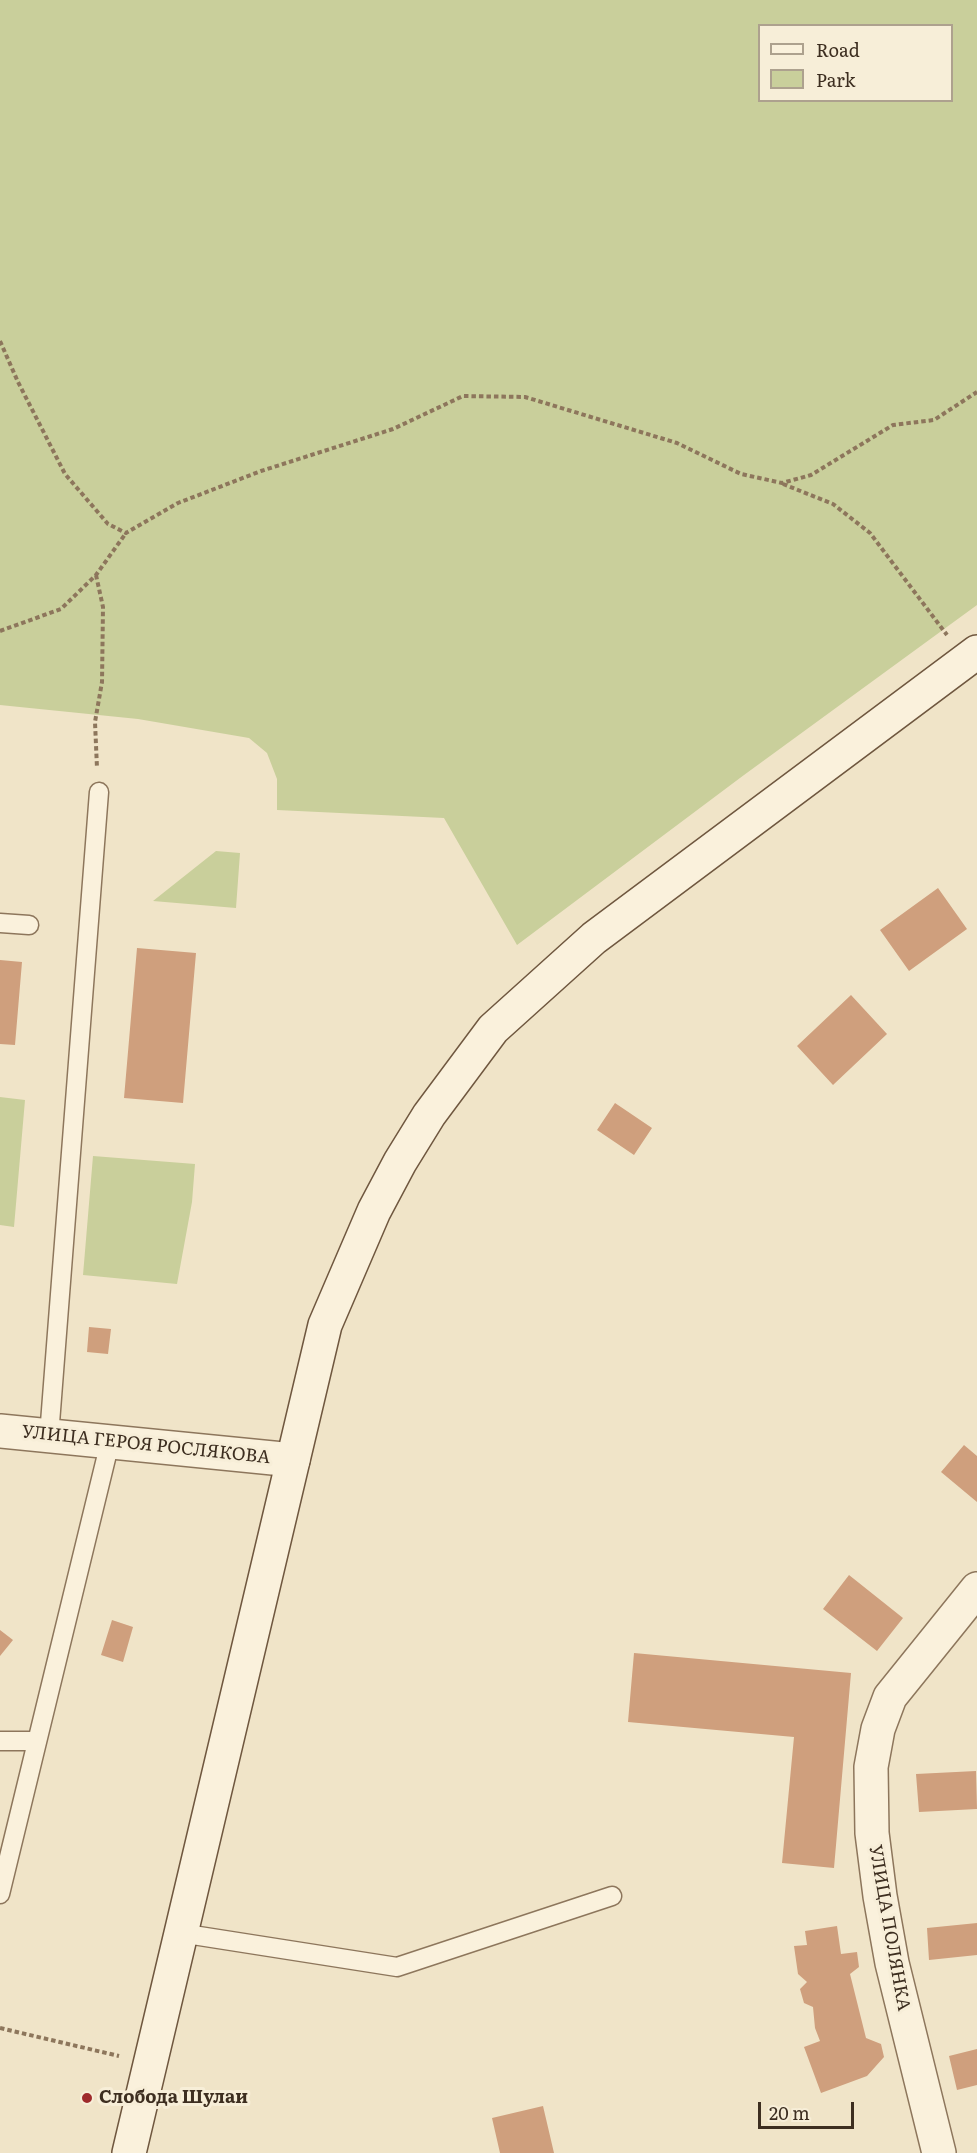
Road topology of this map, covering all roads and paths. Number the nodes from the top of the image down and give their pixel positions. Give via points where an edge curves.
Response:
1 (0, 341) edge
2 (977, 392) edge
3 (782, 483) junction
4 (126, 533) junction
5 (96, 575) junction
6 (0, 631) edge
7 (971, 656) edge
8 (99, 792) joint
9 (0, 923) edge
10 (29, 925) dead end
11 (0, 1431) edge
12 (50, 1436) junction
13 (110, 1442) junction
14 (293, 1460) junction
15 (977, 1589) edge
16 (0, 1741) edge
17 (37, 1741) junction
18 (0, 1894) edge
19 (612, 1896) dead end
20 (180, 1933) junction
21 (0, 2028) edge
22 (149, 2063) junction
23 (129, 2153) edge
24 (939, 2153) edge

1 - 4 path via 65,474 108,524
2 - 3 path via 934,420 892,425 811,475
3 - 4 path via 741,474 677,443 525,397 463,396 393,429 261,471 178,503
3 - 7 path via 833,504 870,533
4 - 5 path
5 - 6 path via 61,609
5 - 8 path via 103,607 102,682 95,722
7 - 14 street via 594,938 493,1029 429,1115 374,1211 325,1325
8 - 12 lane
9 - 10 lane
11 - 12 street, УЛИЦА ГЕРОЯ РОСЛЯКОВА
12 - 13 street, УЛИЦА ГЕРОЯ РОСЛЯКОВА
13 - 14 street, УЛИЦА ГЕРОЯ РОСЛЯКОВА
13 - 17 lane
14 - 20 street
15 - 24 street, УЛИЦА ПОЛЯНКА via 890,1697 878,1728 871,1767 872,1833 880,1896 892,1963
16 - 17 lane
17 - 18 lane
19 - 20 lane via 397,1967
20 - 22 street
21 - 22 path
22 - 23 street

